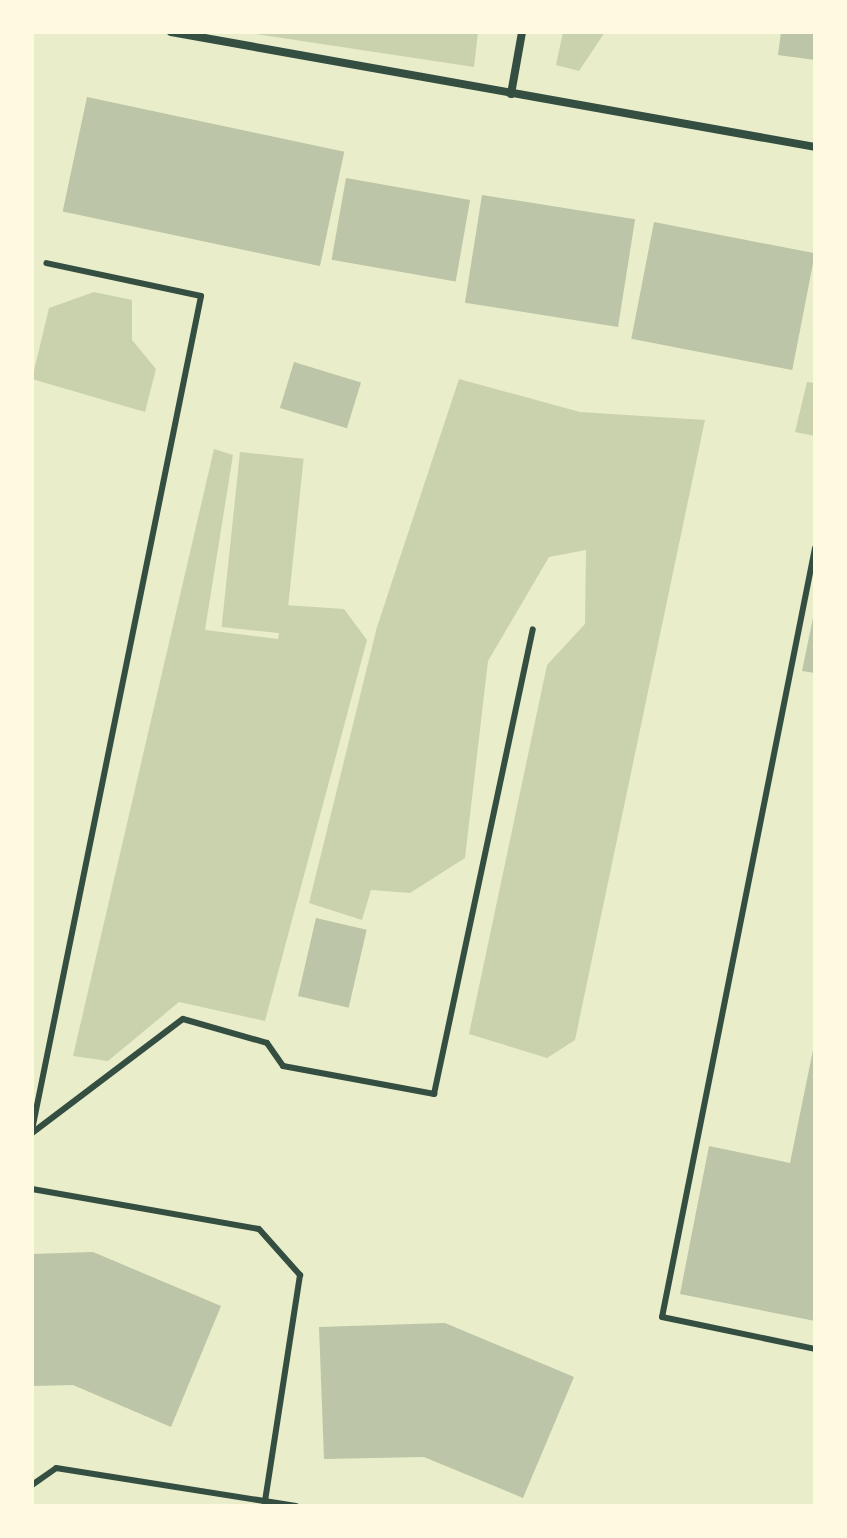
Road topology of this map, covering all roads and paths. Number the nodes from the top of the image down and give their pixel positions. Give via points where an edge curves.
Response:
1 (171, 32) edge
2 (522, 32) edge
3 (511, 94) junction
4 (815, 147) edge
5 (46, 263) dead end
6 (815, 548) edge
7 (533, 629) dead end
8 (32, 1131) edge
9 (32, 1189) edge
10 (815, 1349) edge
11 (32, 1485) edge
12 (265, 1502) junction
13 (296, 1506) edge

1 - 3 street
2 - 3 street
3 - 4 street
5 - 8 lane via 201,296
6 - 10 lane via 662,1317
7 - 8 lane via 434,1094 283,1066 267,1043 183,1019
9 - 12 lane via 259,1229 300,1275
11 - 12 lane via 56,1468
12 - 13 lane

